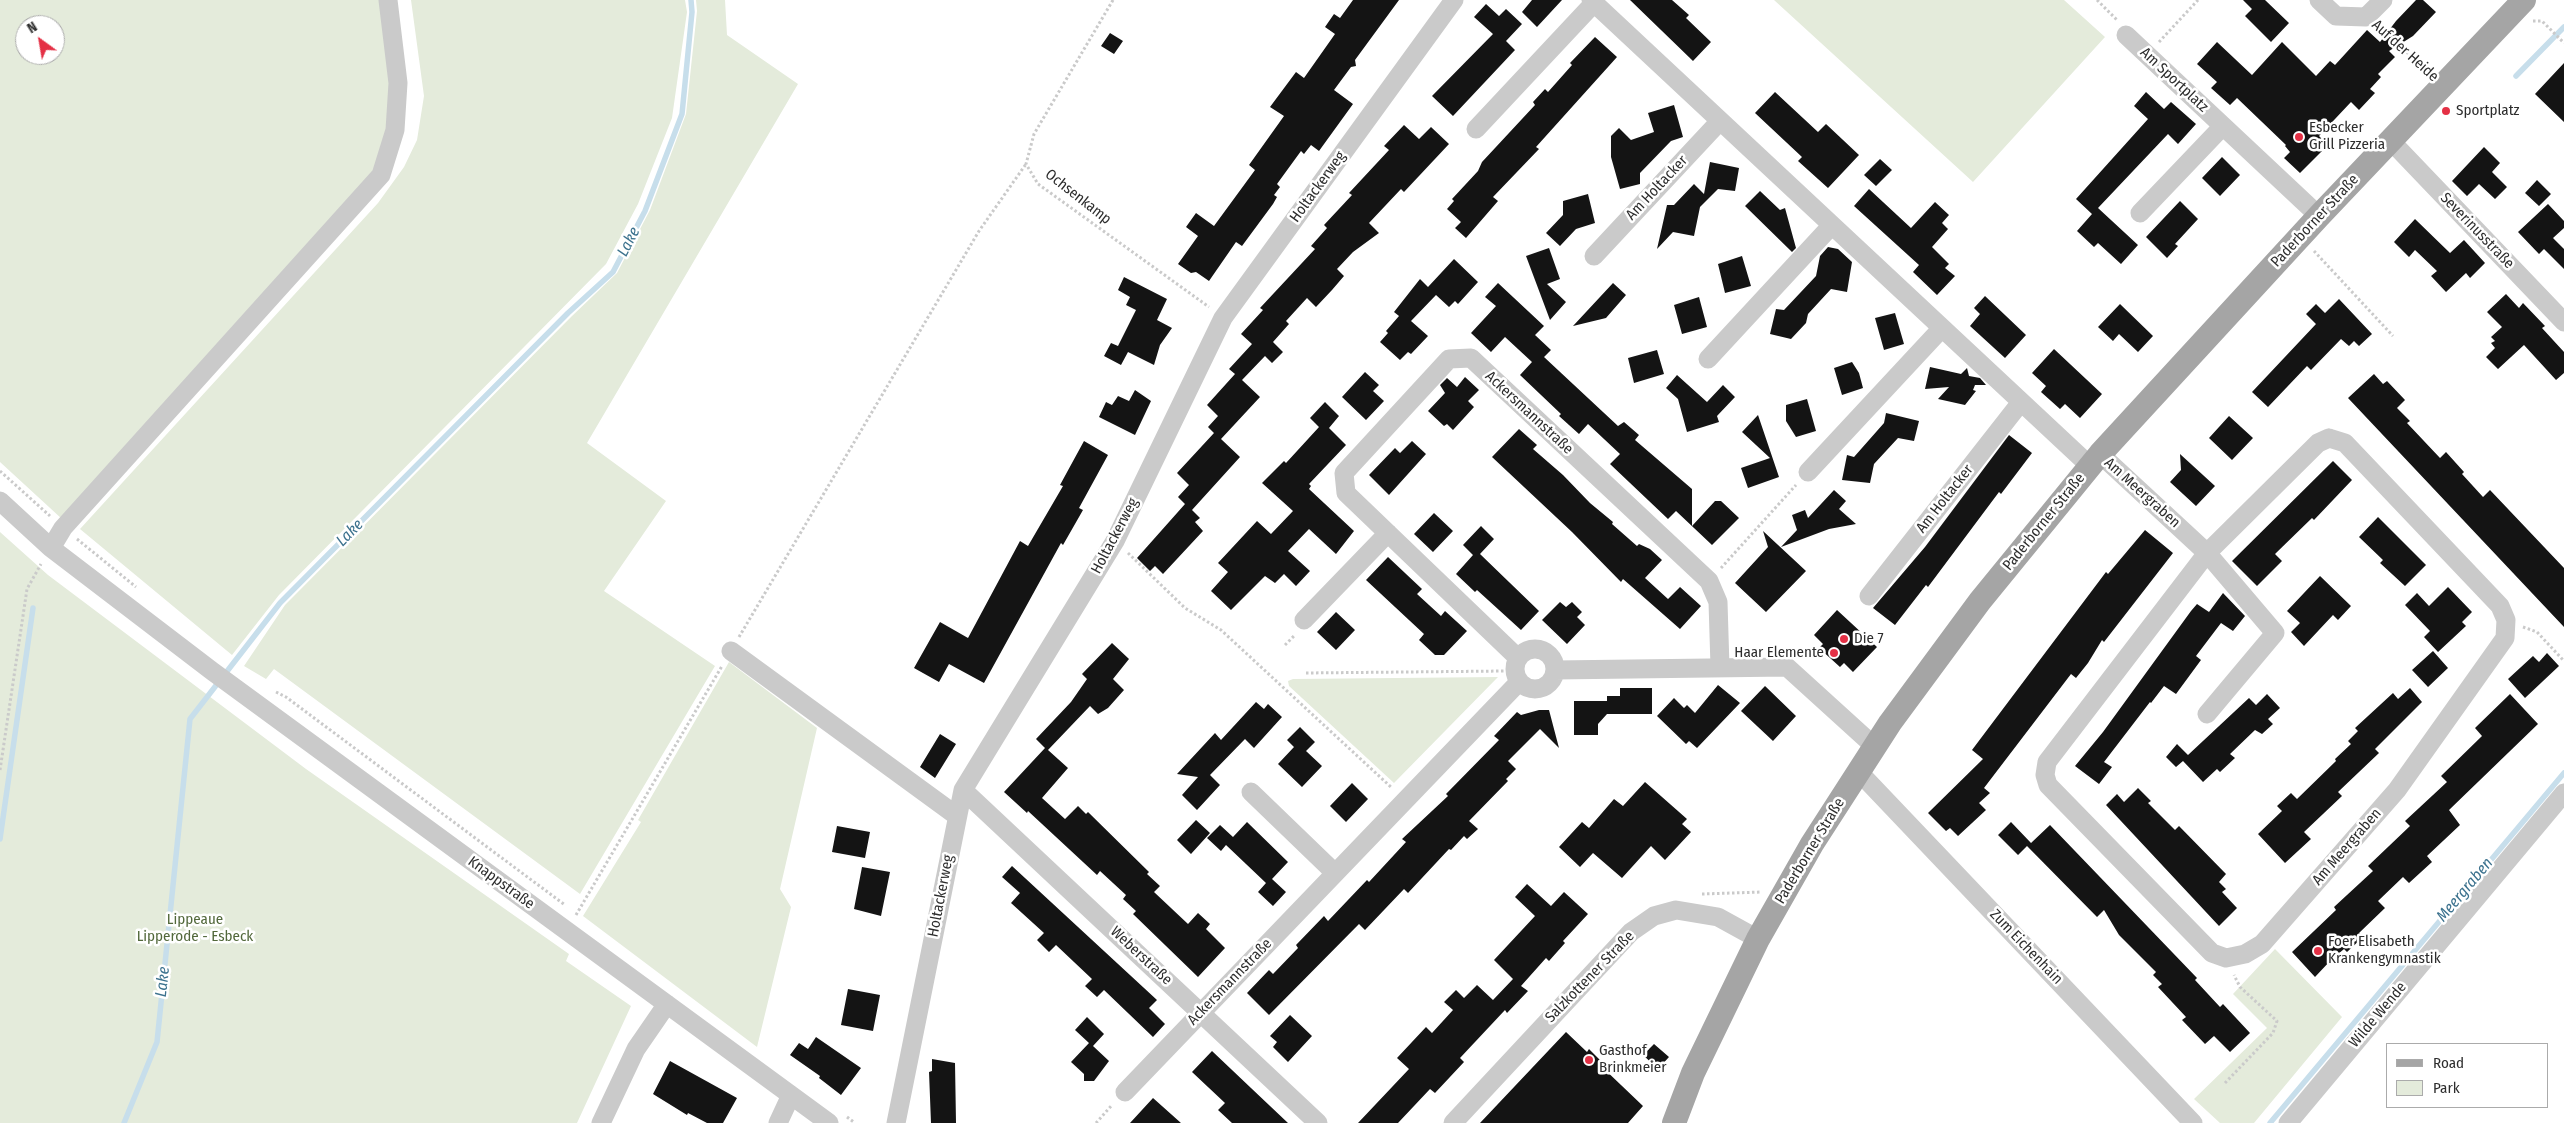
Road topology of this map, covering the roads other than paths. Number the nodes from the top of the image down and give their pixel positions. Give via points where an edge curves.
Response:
1 (388, 0) edge
2 (1454, 0) edge
3 (2319, 0) edge
4 (2383, 0) edge
5 (2524, 0) edge
6 (1592, 1) edge
7 (2126, 35) road end
8 (1720, 121) junction
9 (2222, 126) junction
10 (1476, 129) dead end
11 (2390, 140) junction
12 (2140, 212) dead end
13 (2319, 216) junction
14 (1832, 225) junction
15 (1594, 256) dead end
16 (2564, 322) edge
17 (1942, 328) junction
18 (1708, 359) dead end
19 (2021, 402) junction
20 (2095, 460) junction
21 (1808, 472) road end
22 (0, 501) edge
23 (1388, 533) junction
24 (51, 548) junction
25 (2207, 553) junction
26 (1869, 596) dead end
27 (1304, 620) dead end
28 (731, 651) road end
29 (1720, 667) junction
30 (1517, 670) junction
31 (1555, 670) junction
32 (2207, 714) dead end
33 (1874, 746) junction
34 (1858, 770) junction
35 (963, 790) junction
36 (1251, 792) dead end
37 (2564, 793) edge
38 (957, 816) junction
39 (1336, 873) junction
40 (1758, 939) junction
41 (667, 1004) junction
42 (1201, 1013) junction
43 (1124, 1092) road end
44 (791, 1095) junction
45 (601, 1123) edge
46 (778, 1123) edge
47 (829, 1123) edge
48 (896, 1123) edge
49 (1318, 1123) edge
50 (1453, 1123) edge
51 (1674, 1123) edge
52 (2193, 1123) edge
53 (2288, 1123) edge

1 - 24 street via 398,84 395,130 381,175 63,528
2 - 35 street, Holtackerweg via 1223,318 1115,541
3 - 4 street, Auf der Heide via 2336,16 2366,16
5 - 11 main road, Paderborner Straße
6 - 8 street
6 - 10 street
7 - 9 street, Am Sportplatz
8 - 14 street
8 - 15 street, Am Holtacker
9 - 12 street
9 - 13 street, Am Sportplatz
11 - 13 main road, Paderborner Straße
11 - 16 street, Severinusstraße
13 - 20 main road, Paderborner Straße
14 - 17 street
14 - 18 street
17 - 19 street
17 - 21 street
19 - 20 street
19 - 26 street, Am Holtacker
20 - 25 street, Am Meergraben
20 - 33 main road, Paderborner Straße via 1980,600
22 - 24 street, Knappstraße
23 - 27 street
23 - 29 street, Ackersmannstraße via 1346,493 1344,473 1449,359 1471,358 1709,581 1718,602
23 - 30 street, Ackersmannstraße
24 - 41 street, Knappstraße via 212,671
25 - 25 street, Am Meergraben via 2048,762 2045,775 2048,784 2212,953 2226,958 2245,954 2262,944 2397,790 2505,638 2506,620 2500,606 2356,454 2345,443 2329,438 2318,443
25 - 32 street, Am Meergraben via 2275,632
28 - 38 street
29 - 31 street
29 - 33 street via 1788,667
30 - 31 street, Ackersmannstraße via 1531,689 1544,688
30 - 31 street, Ackersmannstraße via 1531,650 1542,651 1553,660
30 - 39 street, Ackersmannstraße via 1405,800
33 - 34 main road, Paderborner Straße
34 - 40 main road, Paderborner Straße
34 - 52 street, Zum Eichenhain
35 - 38 street, Holtackerweg
35 - 42 street, Weberstraße
36 - 39 street
37 - 53 street, Wilde Wende
38 - 48 street, Holtackerweg
39 - 42 street, Ackersmannstraße
40 - 50 street, Salzkottener Straße via 1718,917 1676,910 1654,916 1631,932
40 - 51 main road, Paderborner Straße via 1693,1073
41 - 44 street, Knappstraße
41 - 45 street via 636,1049
42 - 43 street, Ackersmannstraße
42 - 49 street, Weberstraße
44 - 46 street
44 - 47 street, Knappstraße

